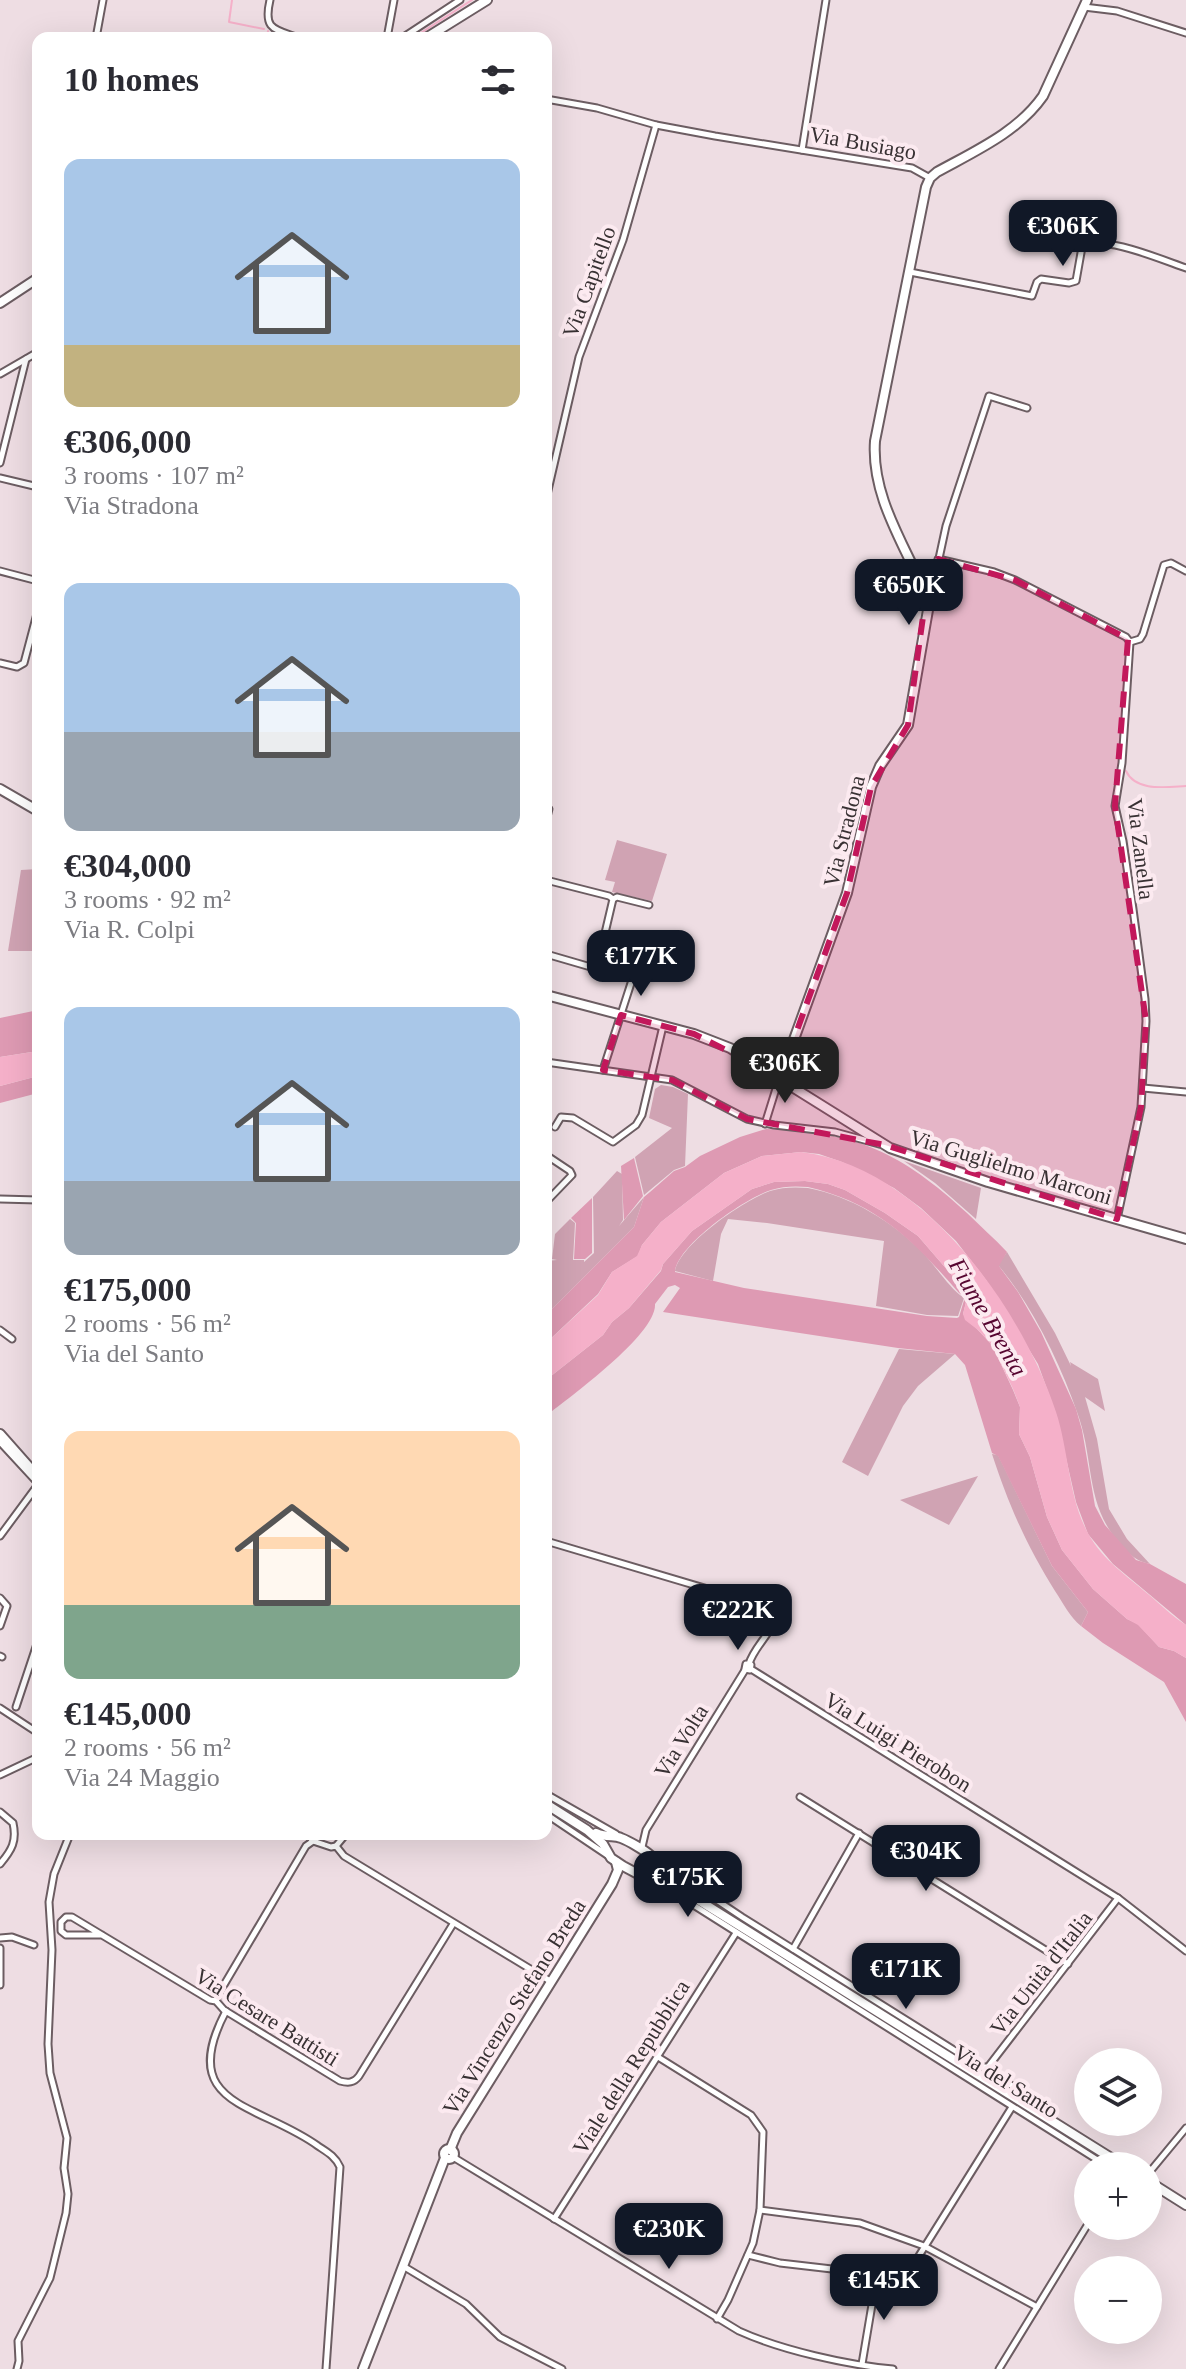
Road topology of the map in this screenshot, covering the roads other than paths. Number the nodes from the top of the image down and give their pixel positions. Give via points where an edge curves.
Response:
1 (103, 0) edge
2 (270, 0) edge
3 (394, 0) edge
4 (460, 0) edge
5 (487, 0) edge
6 (826, 0) edge
7 (1085, 3) edge
8 (97, 32) edge
9 (282, 32) edge
10 (388, 32) edge
11 (411, 32) edge
12 (436, 32) edge
13 (1186, 33) edge
14 (552, 100) edge
15 (656, 125) junction
16 (802, 150) junction
17 (930, 178) junction
18 (1186, 268) edge
19 (910, 272) junction
20 (32, 282) edge
21 (0, 303) edge
22 (32, 356) edge
23 (26, 359) junction
24 (0, 374) edge
25 (1027, 408) dead end
26 (552, 451) edge
27 (557, 452) junction
28 (0, 463) edge
29 (552, 473) edge
30 (0, 478) edge
31 (32, 486) edge
32 (938, 559) junction
33 (0, 571) edge
34 (1186, 571) edge
35 (32, 579) edge
36 (926, 595) junction
37 (32, 633) edge
38 (1130, 642) junction
39 (0, 663) edge
40 (0, 789) edge
41 (32, 808) edge
42 (552, 882) edge
43 (613, 899) junction
44 (649, 905) dead end
45 (552, 956) edge
46 (597, 967) junction
47 (641, 977) dead end
48 (632, 979) junction
49 (552, 997) edge
50 (621, 1015) junction
51 (663, 1025) junction
52 (552, 1063) edge
53 (603, 1070) junction
54 (652, 1077) junction
55 (780, 1078) junction
56 (1143, 1088) junction
57 (1186, 1092) edge
58 (765, 1124) junction
59 (555, 1127) dead end
60 (885, 1145) junction
61 (552, 1159) edge
62 (552, 1196) edge
63 (0, 1199) edge
64 (32, 1200) edge
65 (1117, 1219) junction
66 (1186, 1239) edge
67 (0, 1330) edge
68 (12, 1339) dead end
69 (0, 1434) edge
70 (0, 1442) edge
71 (32, 1472) edge
72 (32, 1477) edge
73 (32, 1489) edge
74 (0, 1536) edge
75 (552, 1543) edge
76 (0, 1598) edge
77 (0, 1626) edge
78 (32, 1659) edge
79 (748, 1667) junction
80 (16, 1707) dead end
81 (0, 1708) edge
82 (32, 1729) edge
83 (32, 1760) edge
84 (0, 1775) edge
85 (552, 1797) edge
86 (800, 1797) dead end
87 (552, 1809) edge
88 (0, 1812) edge
89 (552, 1817) edge
90 (646, 1830) junction
91 (859, 1833) junction
92 (585, 1834) junction
93 (620, 1839) junction
94 (68, 1840) edge
95 (341, 1840) edge
96 (313, 1841) joint
97 (336, 1846) junction
98 (606, 1848) junction
99 (647, 1854) junction
100 (614, 1859) junction
101 (0, 1864) edge
102 (644, 1872) junction
103 (612, 1884) junction
104 (1118, 1898) junction
105 (730, 1913) junction
106 (453, 1924) junction
107 (736, 1933) junction
108 (102, 1935) junction
109 (0, 1938) edge
110 (34, 1945) dead end
111 (0, 1948) edge
112 (793, 1949) junction
113 (1186, 1951) edge
114 (1068, 1964) junction
115 (550, 1981) junction
116 (0, 1985) edge
117 (856, 1993) junction
118 (216, 2001) junction
119 (226, 2011) junction
120 (658, 2057) junction
121 (988, 2067) junction
122 (1012, 2107) junction
123 (1034, 2110) junction
124 (1186, 2128) edge
125 (1084, 2152) edge
126 (1101, 2152) edge
127 (449, 2155) junction
128 (1162, 2157) edge
129 (1162, 2190) edge
130 (1186, 2205) edge
131 (760, 2210) junction
132 (554, 2219) junction
133 (1078, 2240) edge
134 (924, 2246) junction
135 (748, 2255) junction
136 (403, 2266) junction
137 (877, 2275) junction
138 (1037, 2307) junction
139 (717, 2319) junction
140 (862, 2364) junction
141 (17, 2369) edge
142 (326, 2369) edge
143 (363, 2369) edge
144 (562, 2369) edge
145 (893, 2369) edge
146 (999, 2369) edge

1 - 8 street
2 - 9 street via 269,24
3 - 10 street
4 - 11 street
5 - 12 street
6 - 16 street
7 - 13 street
7 - 17 street, Via Busiago via 1034,109 1002,136
14 - 15 street, Via Busiago
15 - 16 street, Via Busiago
15 - 27 street, Via Capitello via 623,240 579,357
16 - 17 street, Via Busiago via 912,168
17 - 19 street, Via Stradona
18 - 19 street via 1142,251 1091,242 1082,247 1076,281 1041,279 1032,296
19 - 36 street, Via Stradona via 874,460 883,501
20 - 21 street
22 - 23 street
23 - 24 street
23 - 28 street
25 - 32 street via 989,396
26 - 27 street
27 - 29 street, Via Capitello
30 - 31 street
32 - 36 street via 932,591
32 - 38 street via 1015,580
33 - 35 street
34 - 38 street via 1164,565 1143,634
36 - 55 street, Via Stradona via 911,713 871,787 847,893
37 - 39 street via 24,663
38 - 56 street, Via Zanella via 1115,806 1145,999
40 - 41 street
42 - 43 street
43 - 44 street
43 - 46 street
45 - 46 street
46 - 48 street
47 - 48 street
48 - 50 street
49 - 50 street, Via Guglielmo Marconi
50 - 51 street, Via Guglielmo Marconi
50 - 53 street
51 - 54 street
51 - 55 street, Via Guglielmo Marconi via 730,1048
52 - 53 street
53 - 54 street
54 - 58 street via 678,1082 737,1115
54 - 59 street via 642,1115 616,1141 573,1118 561,1117
55 - 58 street, Via Stradona
55 - 60 street, Via Guglielmo Marconi
56 - 57 street
56 - 65 street, Via Zanella
58 - 60 street via 835,1132
60 - 65 street, Via Guglielmo Marconi
61 - 62 street via 572,1175
63 - 64 street
65 - 66 street, Via Guglielmo Marconi
67 - 68 street
69 - 71 street
70 - 72 street
73 - 74 street
75 - 79 street, Via Volta via 760,1604 775,1613
76 - 77 street via 7,1606
78 - 80 street
79 - 90 street, Via Volta
79 - 104 street, Via Luigi Pierobon
81 - 82 street
83 - 84 street
85 - 93 street
86 - 91 street
87 - 92 street
88 - 101 street via 13,1823 15,1836
89 - 92 street, Via del Santo
90 - 93 street
90 - 99 street via 641,1845
91 - 112 street
91 - 114 street
92 - 93 street, Via del Santo
92 - 98 street, Via del Santo
92 - 100 street
93 - 98 street
93 - 99 street, Via del Santo
94 - 141 street via 49,1902 48,2044 66,2132 66,2213 50,2278 18,2341
95 - 97 street
96 - 97 street
96 - 118 street
97 - 106 street
98 - 100 street, Via del Santo
99 - 102 street
99 - 105 street, Via del Santo
100 - 102 street, Via del Santo
100 - 103 street, Via Vincenzo Stefano Breda via 618,1870
102 - 103 street, Via Vincenzo Stefano Breda via 622,1873
102 - 105 street, Via del Santo
102 - 107 street, Via del Santo
103 - 115 street, Via Vincenzo Stefano Breda
104 - 113 street, Via Luigi Pierobon
104 - 114 street, Via Unità d'Italia
105 - 112 street, Via del Santo
105 - 117 street, Via del Santo
106 - 115 street
106 - 119 street, Via Cesare Battisti via 352,2082 340,2081
107 - 120 street, Viale della Repubblica
107 - 122 street, Via del Santo
108 - 108 street, Via Cesare Battisti via 72,1917 61,1922 66,1935
108 - 118 street, Via Cesare Battisti
109 - 110 street
111 - 116 street
112 - 117 street, Via del Santo
114 - 121 street, Via Unità d'Italia
115 - 127 street, Via Vincenzo Stefano Breda via 454,2137
117 - 121 street, Via del Santo
117 - 123 street, Via del Santo
118 - 119 street, Via Cesare Battisti
119 - 142 street via 209,2055 214,2082 233,2100 302,2134 340,2167
120 - 131 street via 759,2124 764,2137
120 - 132 street, Viale della Repubblica
121 - 123 street, Via del Santo via 1036,2101
122 - 125 street, Via del Santo
122 - 134 street
123 - 126 street, Via del Santo
124 - 128 street
127 - 132 street
127 - 136 street, Via Vincenzo Stefano Breda
129 - 130 street
131 - 134 street via 860,2223
131 - 135 street
132 - 139 street
133 - 138 street
134 - 137 street via 901,2277
134 - 138 street
135 - 137 street
135 - 139 street
136 - 143 street, Via Vincenzo Stefano Breda
136 - 144 street via 466,2304 500,2337
137 - 140 street
138 - 146 street
139 - 140 street via 769,2343
140 - 145 street

